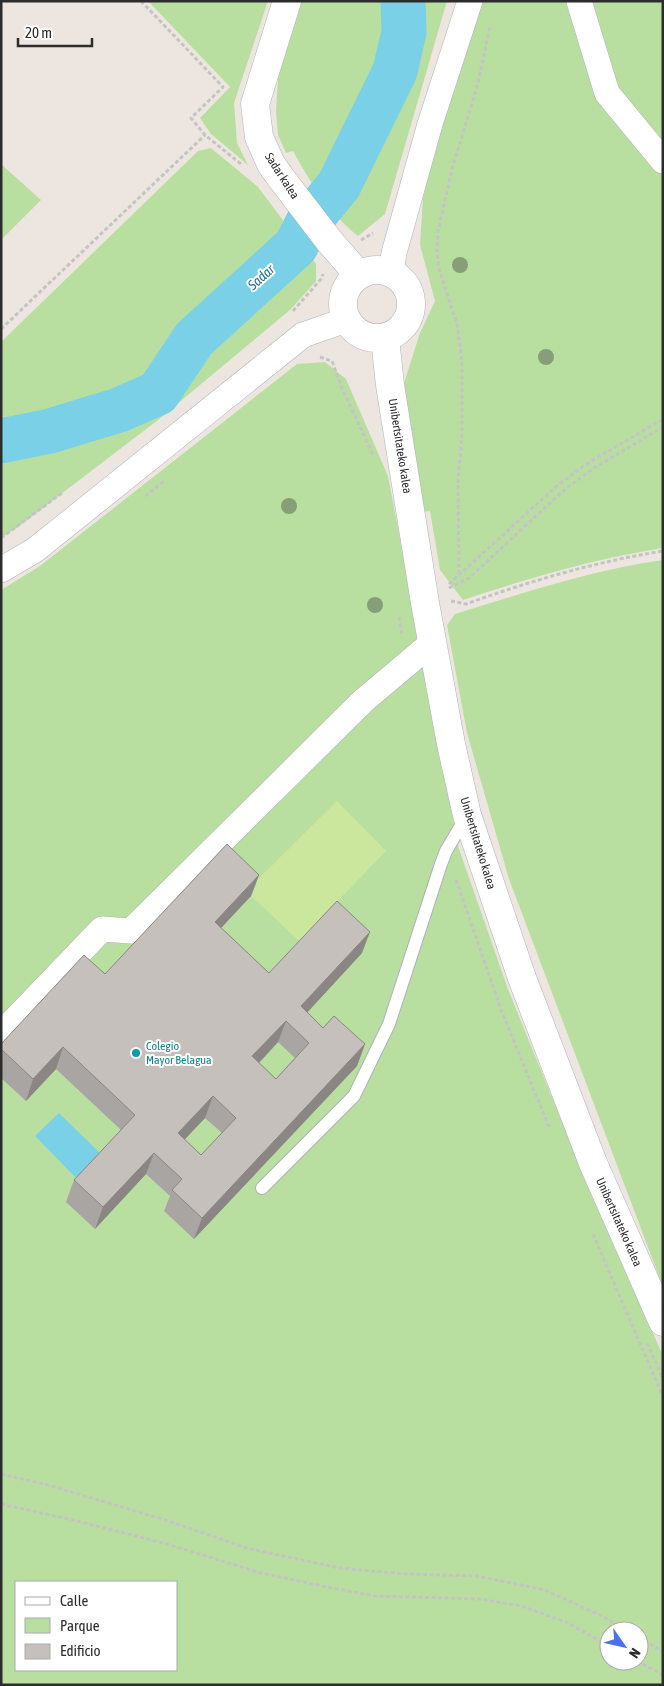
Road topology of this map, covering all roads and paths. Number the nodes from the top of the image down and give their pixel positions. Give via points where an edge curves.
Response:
1 (141, 1) edge
2 (287, 1) edge
3 (470, 1) edge
4 (579, 1) edge
5 (491, 23) dead end
6 (205, 135) junction
7 (663, 161) edge
8 (246, 168) dead end
9 (323, 272) dead end
10 (391, 273) junction
11 (359, 275) junction
12 (295, 310) dead end
13 (346, 320) junction
14 (1, 329) edge
15 (385, 338) junction
16 (663, 419) edge
17 (663, 427) edge
18 (663, 551) edge
19 (1, 570) edge
20 (447, 590) dead end
21 (445, 597) dead end
22 (433, 642) junction
23 (467, 815) junction
24 (1, 1034) edge
25 (262, 1188) dead end
26 (663, 1322) edge
27 (1, 1474) edge
28 (1, 1504) edge
29 (611, 1621) edge
30 (599, 1640) edge
31 (649, 1643) edge
32 (663, 1652) edge
33 (649, 1667) edge
34 (663, 1675) edge

1 - 6 path via 223,88 191,118
2 - 11 main road, Sadar kalea via 255,104 259,137 281,178 325,237
3 - 10 street via 430,124
4 - 7 street via 607,92
5 - 16 path via 438,231 439,269 457,324 462,361 459,574 578,469
6 - 8 path
6 - 14 path
9 - 12 path via 322,278
10 - 11 main road via 373,270
10 - 15 main road via 406,286 411,309 407,322
11 - 13 main road via 349,284 344,295
13 - 15 main road via 363,336
13 - 19 street via 303,334 35,550
15 - 22 main road, Unibertsitateko kalea
17 - 20 path via 594,468 563,491 469,578
18 - 21 path via 554,575 466,604
22 - 23 main road, Unibertsitateko kalea
22 - 24 street via 363,701 131,931 102,929
23 - 25 lane via 444,857 389,1024 354,1096
23 - 26 main road, Unibertsitateko kalea via 522,978 593,1163
27 - 29 path via 162,1519 250,1549 340,1568 477,1576 545,1590
28 - 30 path via 166,1544 261,1573 337,1589 374,1596 480,1599 521,1606 566,1622
31 - 32 path
33 - 34 path

